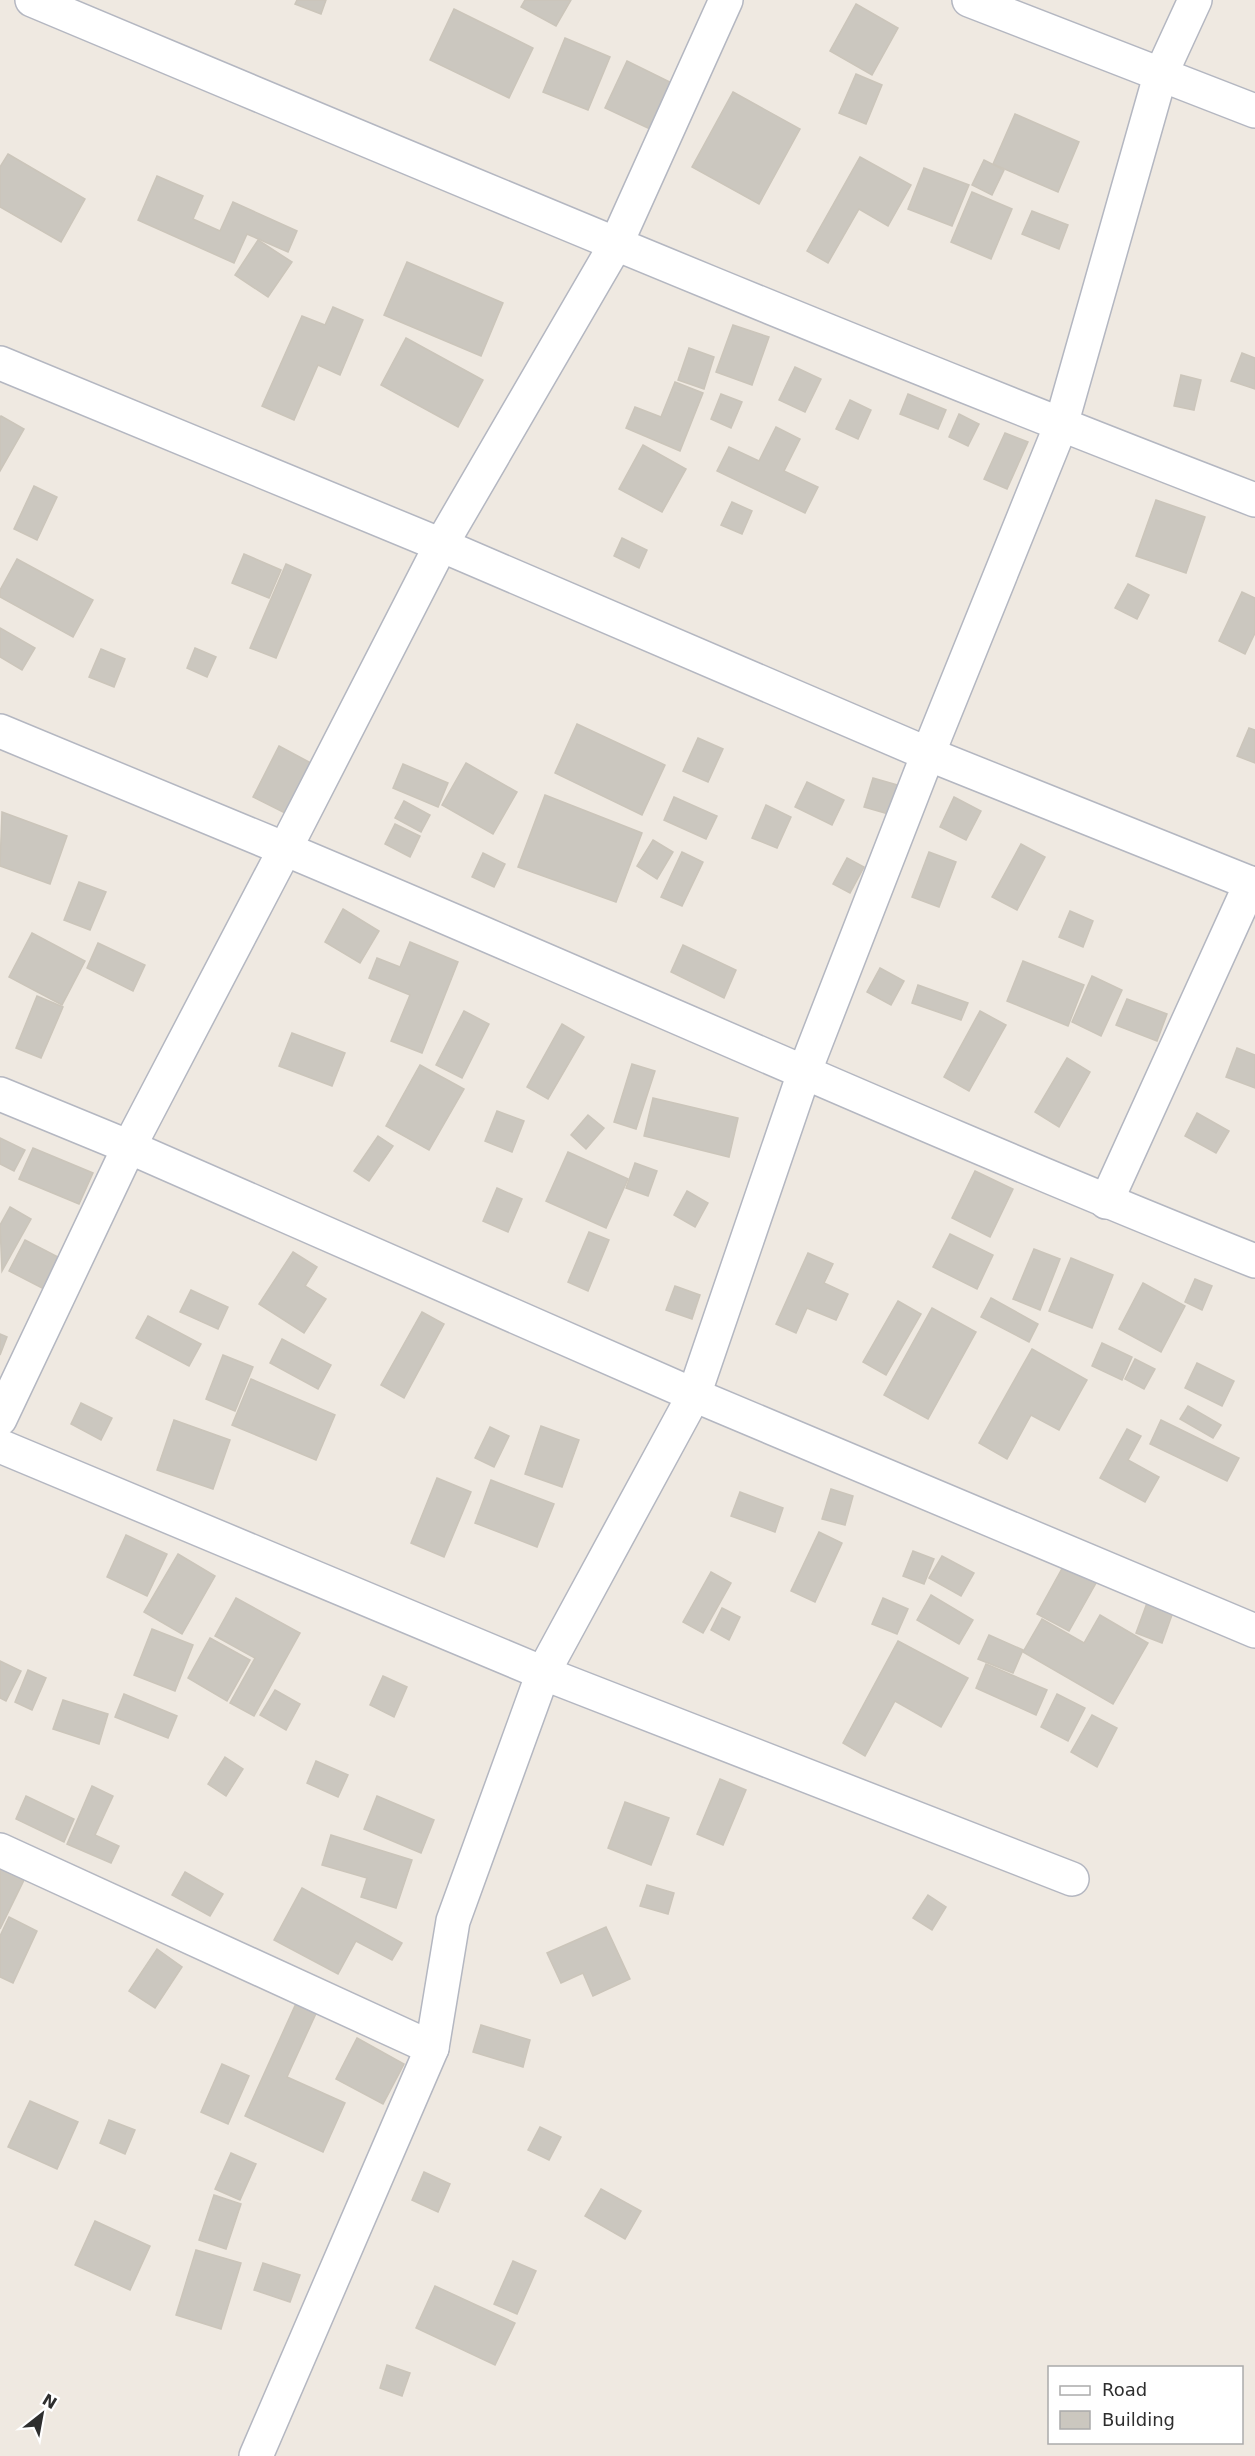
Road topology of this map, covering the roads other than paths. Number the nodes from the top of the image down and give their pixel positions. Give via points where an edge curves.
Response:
1 (32, 0) edge
2 (726, 0) edge
3 (969, 0) edge
4 (1195, 0) edge
5 (1161, 76) junction
6 (1255, 111) edge
7 (616, 244) junction
8 (0, 363) edge
9 (1061, 426) junction
10 (1255, 500) edge
11 (441, 545) junction
12 (0, 732) edge
13 (928, 754) junction
14 (285, 849) junction
15 (1253, 884) edge
16 (804, 1073) junction
17 (0, 1094) edge
18 (129, 1147) junction
19 (1106, 1202) junction
20 (1255, 1261) edge
21 (694, 1395) junction
22 (0, 1419) edge
23 (0, 1446) edge
24 (1255, 1631) edge
25 (543, 1673) junction
26 (0, 1850) edge
27 (1072, 1879) dead end
28 (432, 2048) junction
29 (256, 2456) edge

1 - 7 street
2 - 7 street
3 - 5 street
4 - 5 street
5 - 6 street
5 - 9 street
7 - 9 street
7 - 11 street
8 - 11 street
9 - 10 street
9 - 13 street
11 - 13 street
11 - 14 street
12 - 14 street
13 - 15 street
13 - 16 street
14 - 16 street
14 - 18 street
15 - 19 street
16 - 19 street
16 - 21 street
17 - 18 street
18 - 21 street
18 - 22 street
19 - 20 street
21 - 24 street
21 - 25 street
23 - 25 street
25 - 27 street
25 - 28 street via 453,1921
26 - 28 street
28 - 29 street

